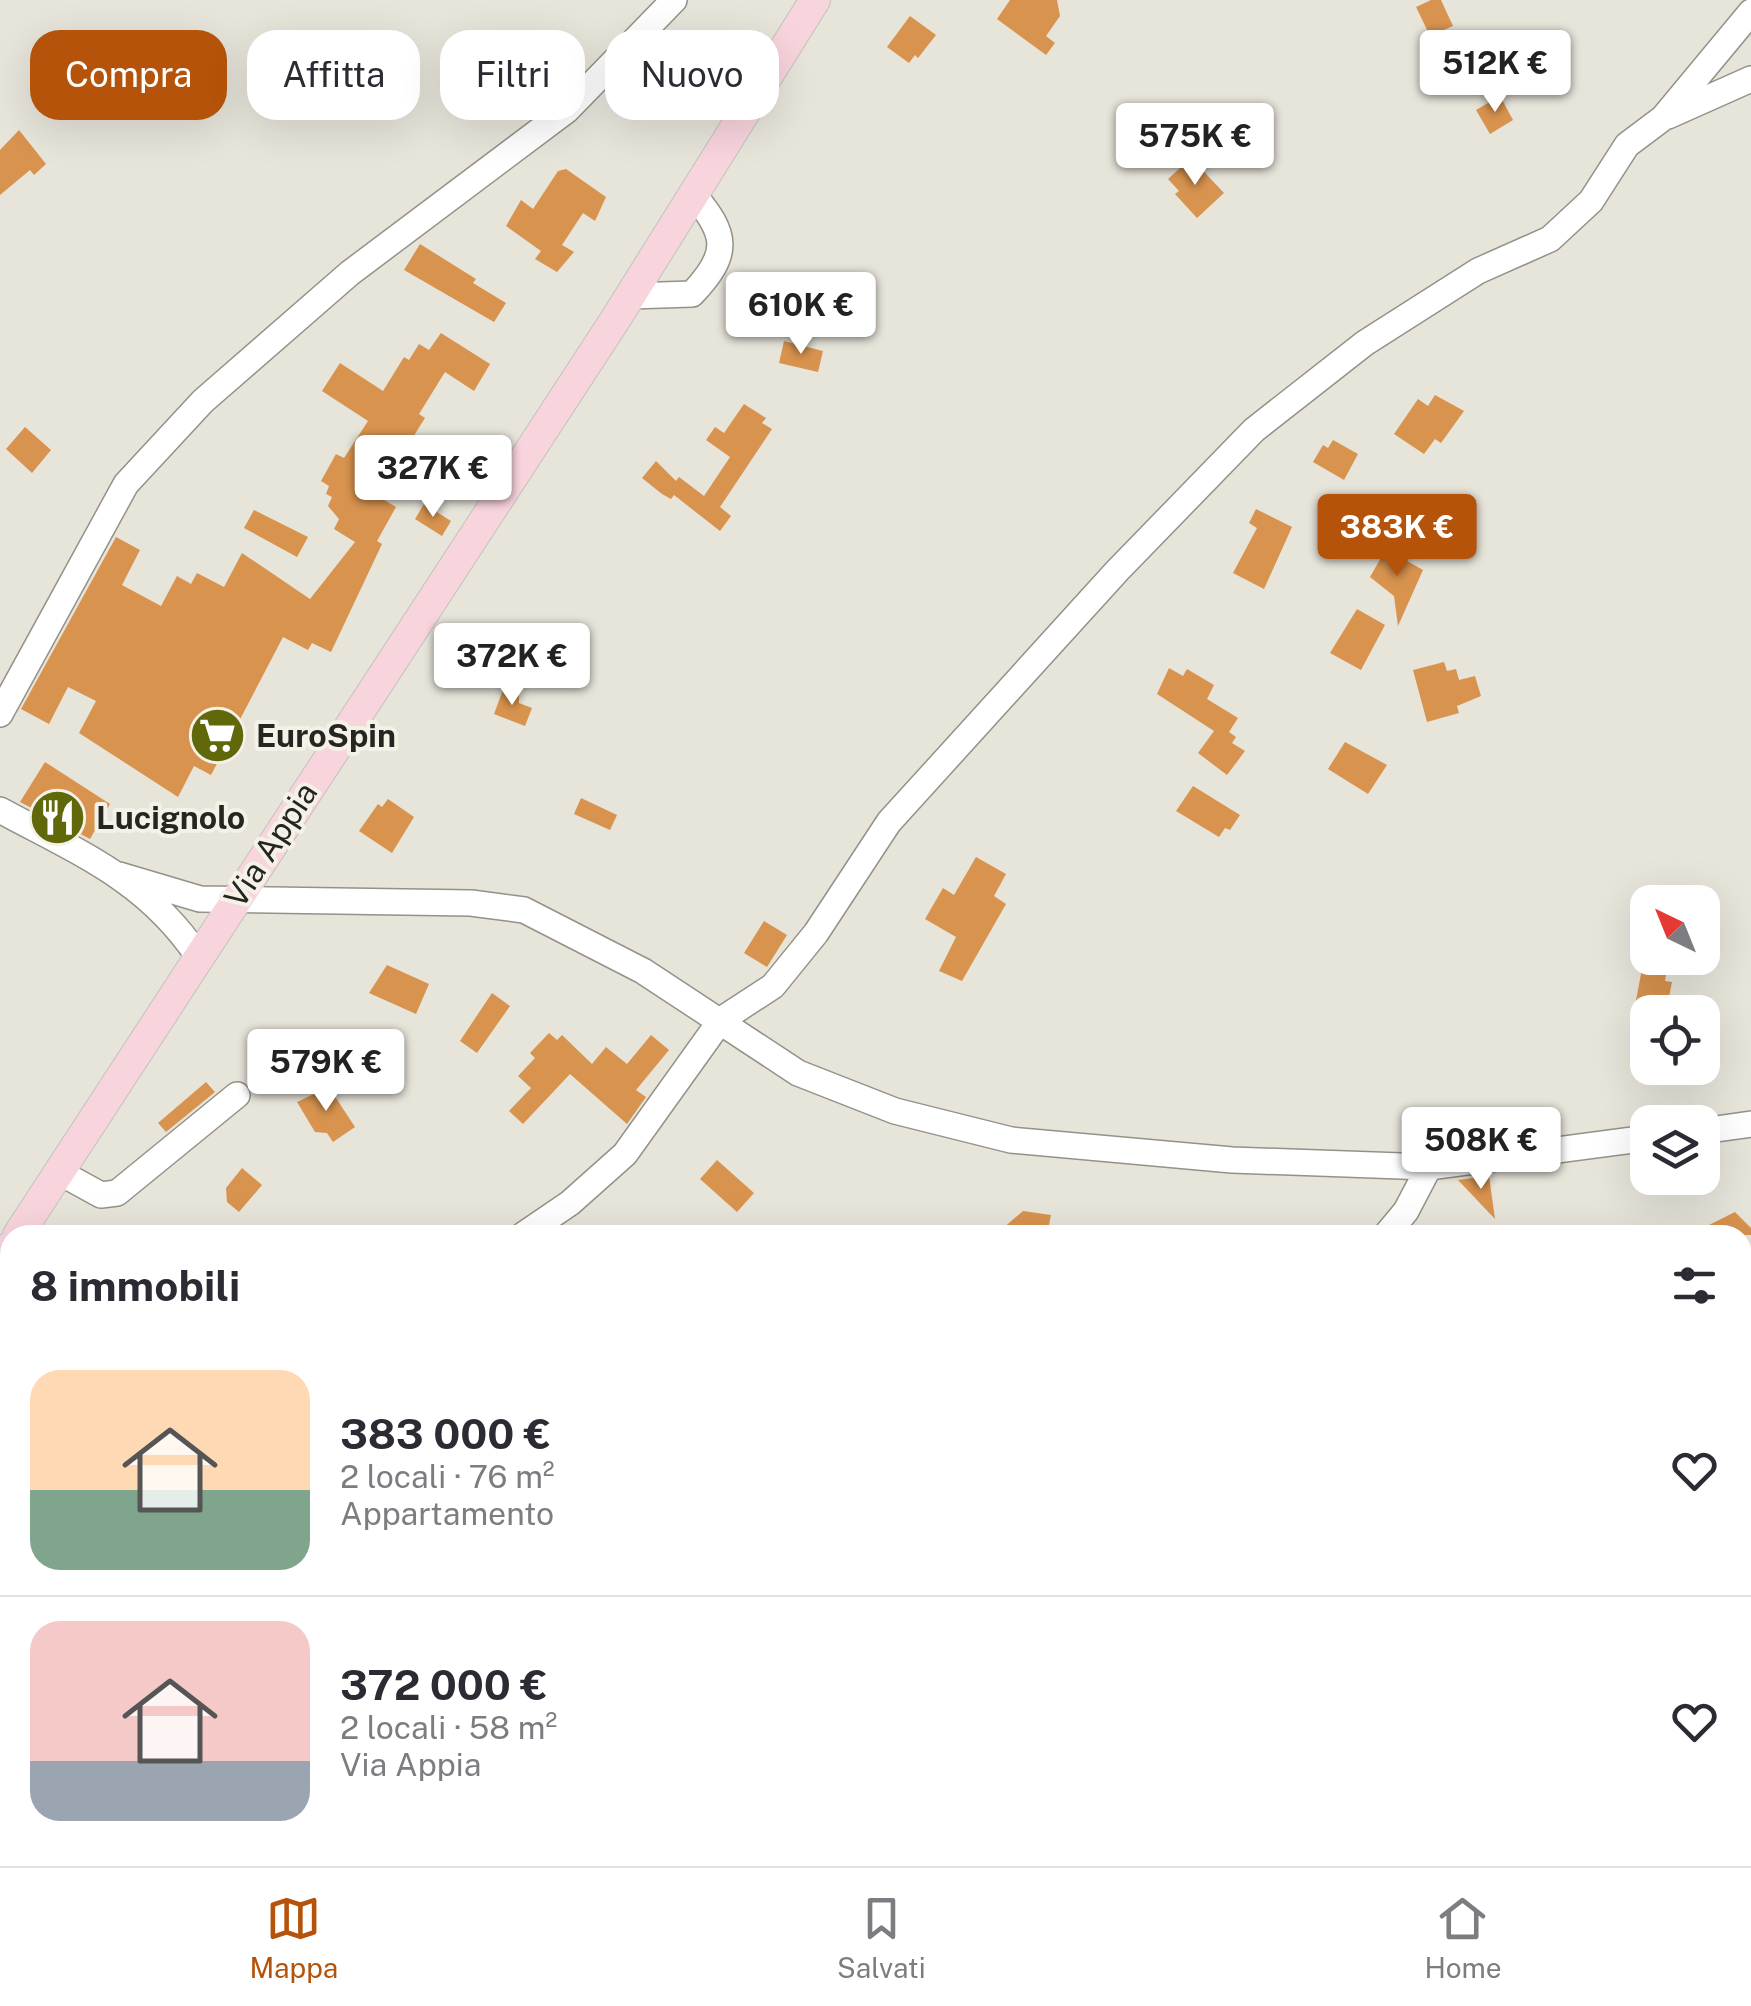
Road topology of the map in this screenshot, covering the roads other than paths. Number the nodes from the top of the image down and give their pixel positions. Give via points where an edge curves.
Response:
1 (674, 0) edge
2 (815, 0) edge
3 (1751, 12) edge
4 (1751, 80) edge
5 (1664, 118) junction
6 (694, 194) junction
7 (630, 296) junction
8 (0, 714) edge
9 (0, 810) edge
10 (119, 875) junction
11 (234, 900) junction
12 (198, 956) junction
13 (720, 1020) junction
14 (237, 1095) dead end
15 (1751, 1124) edge
16 (1720, 1128) edge
17 (1630, 1140) edge
18 (1428, 1167) junction
19 (58, 1172) junction
20 (24, 1225) edge
21 (538, 1225) edge
22 (1394, 1225) edge

1 - 8 street via 567,110 350,273 203,401 126,484
2 - 6 main road, Via Appia
3 - 5 street
4 - 5 street
5 - 13 street via 1627,146 1591,200 1550,239 1478,271 1365,343 1254,430 1117,570 890,822 773,986
6 - 7 main road, Via Appia
6 - 7 street via 720,230 723,249 716,264 692,294
7 - 11 main road, Via Appia
9 - 10 street
10 - 11 street via 200,898
10 - 12 street via 158,904
11 - 12 main road, Via Appia
11 - 13 street via 471,903 524,910 634,966
12 - 19 main road, Via Appia
13 - 18 street via 798,1073 895,1112 1011,1140 1232,1160
13 - 21 street via 624,1154
14 - 19 street via 116,1193 101,1195
15 - 16 street
17 - 18 street
18 - 22 street
19 - 20 main road, Via Appia

